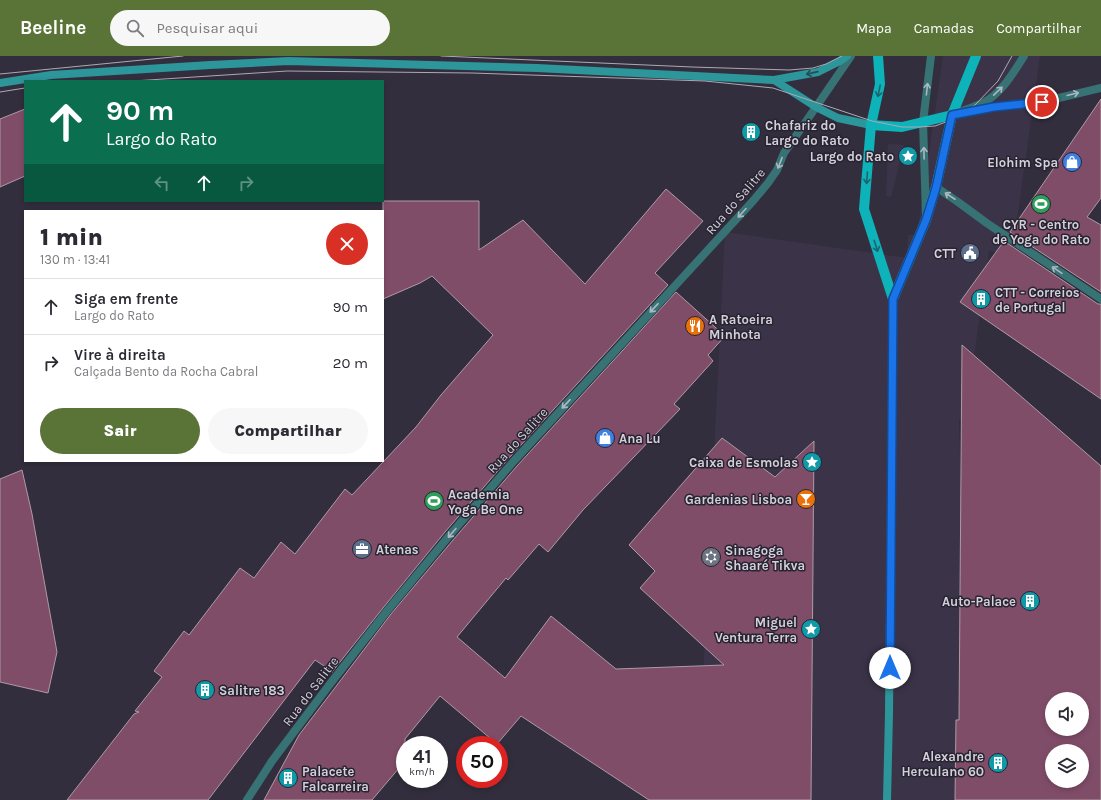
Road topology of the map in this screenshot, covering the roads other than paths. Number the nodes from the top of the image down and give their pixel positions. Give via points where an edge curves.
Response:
1 (847, 56) edge
2 (851, 56) edge
3 (878, 56) edge
4 (931, 56) edge
5 (976, 56) edge
6 (1024, 56) edge
7 (774, 80) junction
8 (0, 83) edge
9 (1101, 88) edge
10 (816, 108) junction
11 (952, 115) junction
12 (923, 122) junction
13 (871, 125) junction
14 (936, 188) junction
15 (926, 220) junction
16 (893, 299) junction
17 (1101, 299) edge
18 (247, 800) edge
19 (887, 800) edge

1 -> 7 main road via 818,72
2 - 10 street, Rua do Salitre
3 -> 13 main road via 880,84
12 -> 4 street
5 - 11 main road
11 -> 6 street via 984,102 997,93
7 - 8 main road via 538,68 288,61 51,75
7 - 10 main road
11 -> 9 street via 1042,102
10 - 13 main road via 838,118
10 -> 18 street, Rua do Salitre via 784,153 778,170 753,201 513,462 392,605 272,761
11 - 12 main road
11 - 14 main road
12 - 13 main road via 902,127
15 -> 12 street
13 -> 16 main road via 864,209
14 - 15 main road
17 -> 14 street
15 - 16 main road
16 - 19 main road

